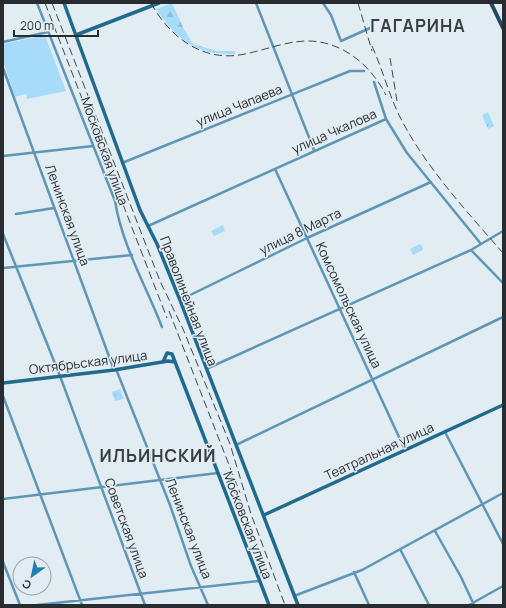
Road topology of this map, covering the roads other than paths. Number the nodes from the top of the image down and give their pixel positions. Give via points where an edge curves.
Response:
1 (37, 3) edge
2 (64, 3) edge
3 (159, 3) edge
4 (256, 3) edge
5 (323, 3) edge
6 (491, 3) edge
7 (503, 28) edge
8 (372, 30) dead end
9 (48, 32) junction
10 (76, 35) junction
11 (3, 42) edge
12 (3, 68) edge
13 (364, 71) dead end
14 (374, 82) dead end
15 (292, 94) junction
16 (386, 119) junction
17 (93, 146) junction
18 (314, 150) junction
19 (34, 152) junction
20 (3, 156) edge
21 (122, 163) junction
22 (274, 168) junction
23 (431, 182) junction
24 (54, 208) junction
25 (16, 214) dead end
26 (148, 226) junction
27 (503, 231) edge
28 (3, 234) edge
29 (307, 238) junction
30 (481, 244) junction
31 (471, 250) junction
32 (132, 255) junction
33 (74, 261) junction
34 (16, 267) junction
35 (3, 268) edge
36 (503, 282) edge
37 (180, 300) junction
38 (339, 309) junction
39 (503, 317) edge
40 (162, 327) dead end
41 (163, 362) junction
42 (174, 362) junction
43 (205, 369) junction
44 (115, 370) junction
45 (60, 376) junction
46 (372, 379) junction
47 (3, 383) edge
48 (3, 396) edge
49 (503, 405) edge
50 (445, 432) junction
51 (236, 445) junction
52 (406, 450) junction
53 (218, 473) junction
54 (159, 480) junction
55 (101, 486) junction
56 (503, 493) edge
57 (41, 494) junction
58 (3, 499) edge
59 (482, 505) junction
60 (264, 515) junction
61 (435, 531) junction
62 (503, 544) edge
63 (400, 549) junction
64 (3, 562) edge
65 (354, 572) junction
66 (259, 581) junction
67 (503, 586) edge
68 (200, 587) junction
69 (140, 593) junction
70 (294, 596) junction
71 (80, 599) junction
72 (474, 604) edge
73 (20, 605) edge
74 (36, 605) edge
75 (82, 605) edge
76 (145, 605) edge
77 (208, 605) edge
78 (269, 605) edge
79 (298, 605) edge
80 (369, 605) edge
81 (429, 605) edge
82 (469, 605) edge

1 - 9 street, Московская улица
2 - 10 main road, Праволинейная улица
3 - 10 main road
4 - 15 street
5 - 8 street via 331,15 340,41 370,28
6 - 7 main road
9 - 11 street
9 - 17 street, Московская улица
10 - 21 main road, Праволинейная улица
12 - 19 street, Ленинская улица
13 - 15 street, улица Чапаева via 351,71
14 - 16 street
15 - 18 street
15 - 21 street, улица Чапаева
16 - 18 street, улица Чкалова
16 - 23 street, улица Чкалова
17 - 19 street
17 - 32 street, Московская улица via 115,201
18 - 22 street, улица Чкалова
19 - 20 street
19 - 24 street, Ленинская улица
21 - 26 main road, Праволинейная улица
22 - 26 street, улица Чкалова
22 - 29 street, Комсомольская улица
23 - 29 street, улица 8 Марта
23 - 30 street, улица Чкалова
24 - 25 street
24 - 33 street, Ленинская улица
26 - 37 main road, Праволинейная улица via 158,244
27 - 30 street
28 - 34 street, Советская улица
29 - 37 street, улица 8 Марта
29 - 38 street, Комсомольская улица
30 - 31 street
31 - 36 street
31 - 38 street
32 - 33 street
32 - 40 street, Московская улица
33 - 34 street
33 - 44 street, Ленинская улица
34 - 35 street
34 - 45 street, Советская улица
37 - 43 main road, Праволинейная улица
38 - 43 street
38 - 46 street, Комсомольская улица
39 - 46 street
41 - 42 main road, Октябрьская улица
41 - 42 main road via 168,353 172,354
41 - 44 main road, Октябрьская улица
42 - 53 main road, Московская улица
43 - 51 main road, Праволинейная улица
44 - 45 main road, Октябрьская улица
44 - 54 street, Ленинская улица
45 - 47 main road, Октябрьская улица
45 - 55 street, Советская улица
46 - 51 street
46 - 52 street, Комсомольская улица
48 - 57 street
49 - 50 main road, Театральная улица
50 - 52 main road, Театральная улица
50 - 59 street
51 - 60 main road, Праволинейная улица
52 - 60 main road, Театральная улица
53 - 54 street
53 - 66 main road, Московская улица
54 - 55 street
54 - 68 street, Ленинская улица
55 - 57 street
55 - 69 street, Советская улица
56 - 59 street
57 - 58 street
57 - 71 street
59 - 61 street
59 - 62 street
60 - 70 main road, Праволинейная улица
61 - 63 street
61 - 72 street
63 - 65 street
63 - 81 street
64 - 73 street
65 - 70 street
65 - 80 street
66 - 68 street
66 - 78 main road, Московская улица
67 - 72 street
68 - 69 street
68 - 77 street, Ленинская улица
69 - 71 street
69 - 76 street, Советская улица
70 - 79 main road, Праволинейная улица
71 - 74 street
71 - 75 street
72 - 82 street

